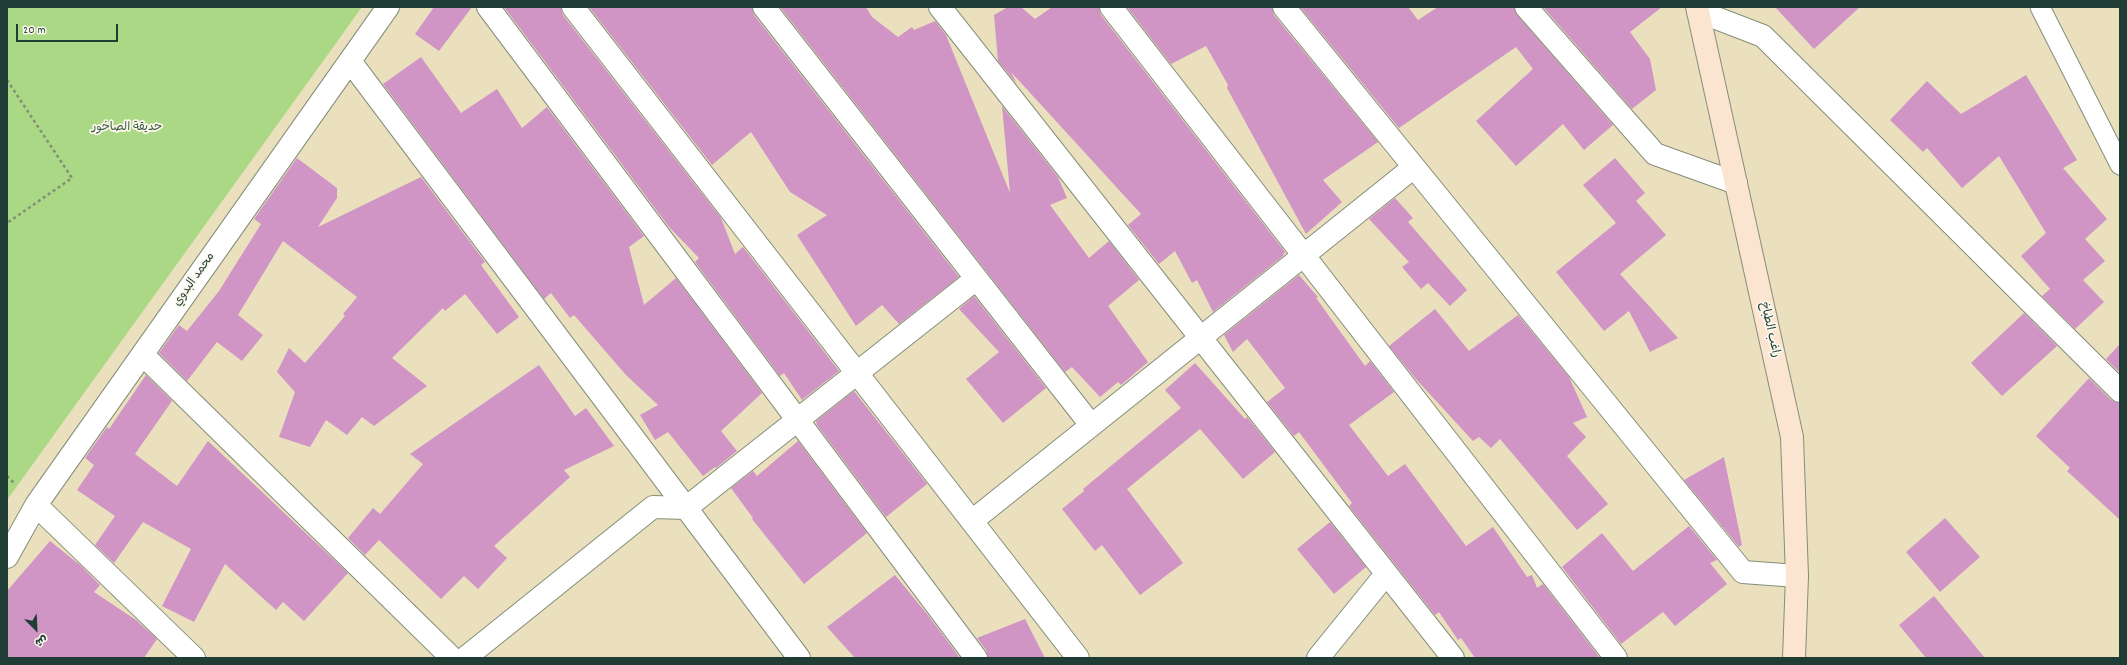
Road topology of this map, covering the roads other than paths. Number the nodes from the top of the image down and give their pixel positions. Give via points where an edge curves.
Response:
1 (388, 7) edge
2 (488, 7) edge
3 (573, 7) edge
4 (764, 7) edge
5 (940, 7) edge
6 (1111, 7) edge
7 (1284, 7) edge
8 (1526, 7) edge
9 (2040, 7) edge
10 (1698, 9) edge
11 (350, 61) junction
12 (2120, 165) edge
13 (1414, 167) junction
14 (1736, 184) junction
15 (1303, 255) junction
16 (976, 278) junction
17 (1200, 338) junction
18 (142, 355) junction
19 (857, 372) junction
20 (2120, 391) edge
21 (797, 420) junction
22 (1091, 425) junction
23 (36, 505) junction
24 (686, 508) junction
25 (972, 521) junction
26 (7, 557) edge
27 (1386, 574) junction
28 (1797, 576) junction
29 (194, 658) edge
30 (452, 658) edge
31 (465, 658) edge
32 (799, 658) edge
33 (976, 658) edge
34 (1078, 658) edge
35 (1318, 658) edge
36 (1453, 658) edge
37 (1616, 658) edge
38 (1794, 658) edge

1 - 11 street, محمد البدوي
2 - 21 street
3 - 19 street
4 - 16 street
5 - 17 street
6 - 15 street
7 - 13 street
8 - 14 street via 1655,154
9 - 12 lane
10 - 14 main road, راغب الطباخ
10 - 20 street via 1764,36
11 - 18 street, محمد البدوي
11 - 24 street
13 - 15 street
13 - 28 street via 1743,572
14 - 28 main road, راغب الطباخ via 1792,437
15 - 17 street
15 - 37 street
16 - 19 street
16 - 22 street
17 - 22 street
17 - 27 street
18 - 23 street, محمد البدوي
18 - 30 street
19 - 21 street
19 - 25 street
21 - 24 street
21 - 33 street
22 - 25 street
23 - 26 street, محمد البدوي
23 - 29 street
24 - 31 street via 653,507
24 - 32 street
25 - 34 street
27 - 35 street
27 - 36 street
28 - 38 main road, راغب الطباخ

